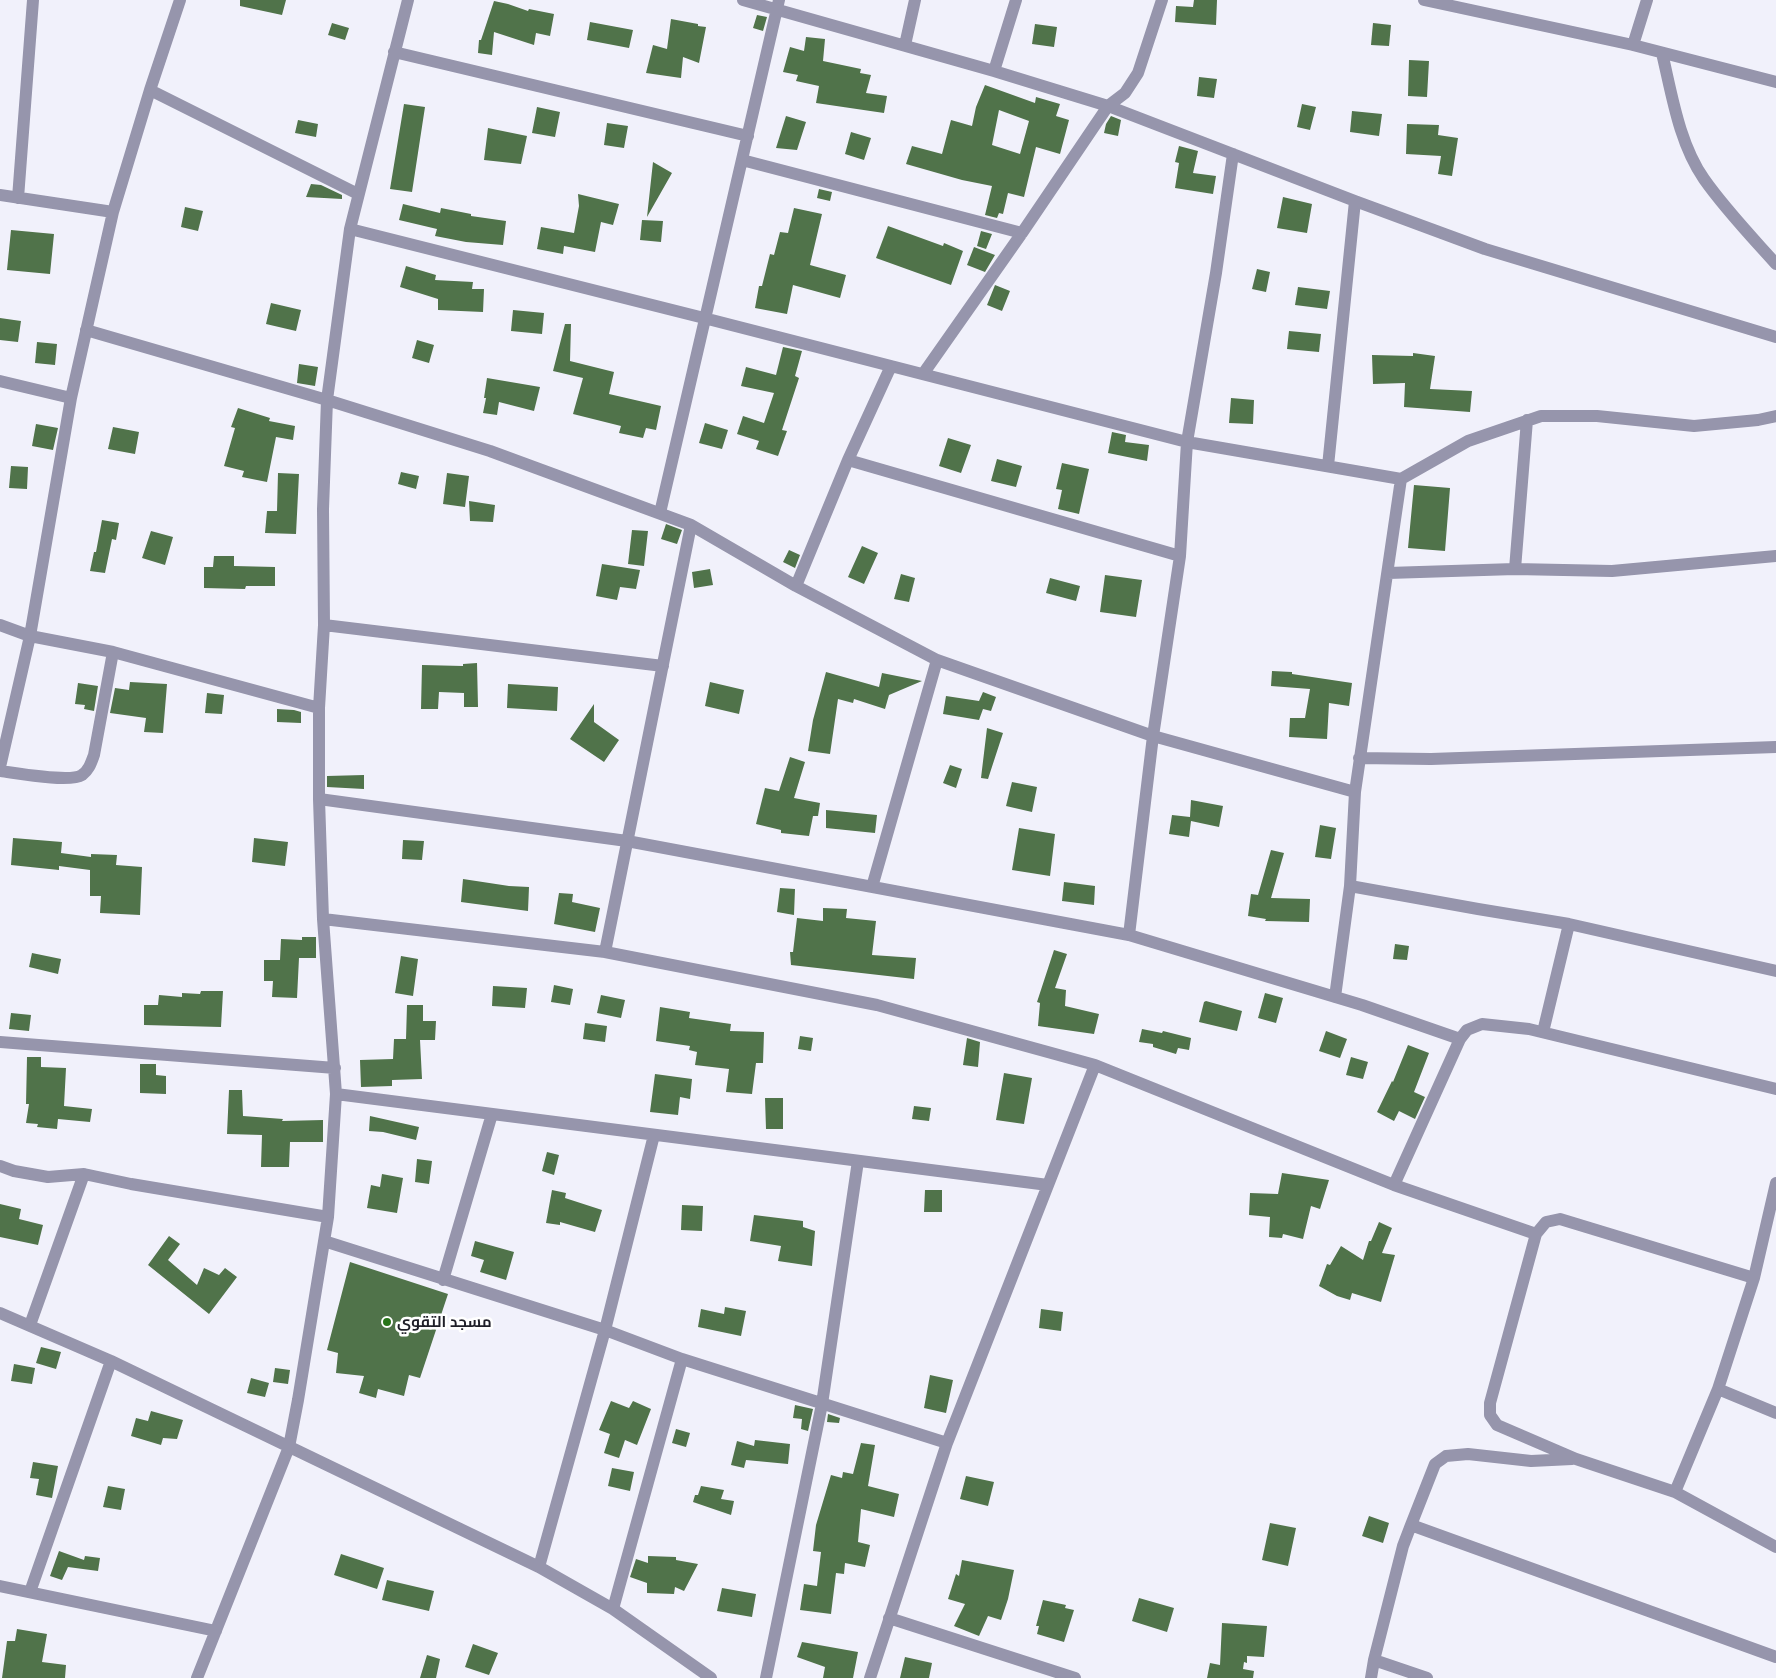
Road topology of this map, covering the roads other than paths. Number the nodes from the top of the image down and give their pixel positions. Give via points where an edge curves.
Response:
1 (33, 0) edge
2 (180, 0) edge
3 (408, 0) edge
4 (743, 0) edge
5 (915, 0) edge
6 (1016, 0) edge
7 (1162, 0) edge
8 (1424, 0) edge
9 (1646, 0) edge
10 (778, 5) edge
11 (905, 45) junction
12 (1633, 45) junction
13 (394, 52) junction
14 (1662, 53) junction
15 (994, 71) junction
16 (1776, 82) edge
17 (150, 90) junction
18 (1108, 106) junction
19 (748, 136) junction
20 (1233, 154) junction
21 (742, 160) junction
22 (358, 194) junction
23 (1, 198) edge
24 (18, 198) junction
25 (1354, 201) junction
26 (113, 212) junction
27 (350, 229) junction
28 (1022, 233) junction
29 (1776, 264) edge
30 (704, 318) junction
31 (86, 330) junction
32 (1776, 337) edge
33 (890, 366) junction
34 (923, 374) junction
35 (0, 381) edge
36 (71, 398) junction
37 (327, 400) junction
38 (1776, 416) edge
39 (1527, 420) junction
40 (1187, 442) junction
41 (848, 460) junction
42 (1328, 466) junction
43 (1401, 479) junction
44 (660, 513) junction
45 (691, 525) junction
46 (1180, 556) junction
47 (1776, 556) edge
48 (1515, 569) junction
49 (1388, 574) junction
50 (796, 586) junction
51 (324, 625) junction
52 (0, 626) edge
53 (30, 636) junction
54 (113, 652) junction
55 (937, 660) junction
56 (663, 666) junction
57 (319, 708) junction
58 (1153, 736) junction
59 (1776, 747) edge
60 (1360, 758) junction
61 (0, 769) edge
62 (1354, 792) junction
63 (319, 799) junction
64 (627, 841) junction
65 (1350, 886) junction
66 (872, 887) junction
67 (323, 919) junction
68 (1569, 924) junction
69 (1129, 934) junction
70 (605, 952) junction
71 (1776, 971) edge
72 (1335, 997) junction
73 (1542, 1032) junction
74 (1460, 1040) junction
75 (0, 1042) edge
76 (1095, 1065) junction
77 (335, 1068) junction
78 (1776, 1089) edge
79 (336, 1094) junction
80 (492, 1114) junction
81 (654, 1135) junction
82 (858, 1161) junction
83 (0, 1166) edge
84 (84, 1174) junction
85 (1776, 1183) edge
86 (1048, 1185) junction
87 (1394, 1185) junction
88 (328, 1217) junction
89 (1536, 1234) junction
90 (324, 1241) junction
91 (1754, 1278) junction
92 (443, 1280) junction
93 (0, 1314) edge
94 (30, 1325) junction
95 (606, 1330) junction
96 (682, 1359) junction
97 (111, 1361) junction
98 (1718, 1389) junction
99 (822, 1404) junction
100 (1776, 1413) edge
101 (946, 1443) junction
102 (289, 1447) junction
103 (1576, 1459) junction
104 (1674, 1492) junction
105 (1411, 1525) junction
106 (1776, 1546) edge
107 (539, 1567) junction
108 (0, 1586) edge
109 (30, 1592) junction
110 (614, 1609) junction
111 (889, 1618) junction
112 (216, 1630) junction
113 (1776, 1657) edge
114 (1374, 1660) junction
115 (197, 1678) edge
116 (711, 1678) edge
117 (766, 1678) edge
118 (870, 1678) edge
119 (1075, 1678) edge
120 (1371, 1678) edge
121 (1427, 1678) edge

1 - 24 street
2 - 17 street
3 - 13 street
4 - 10 street
5 - 11 street
6 - 15 street
7 - 18 street via 1138,74 1125,94
8 - 12 street
9 - 12 street
10 - 11 street
10 - 19 street
11 - 15 street
12 - 14 street
13 - 19 street
13 - 22 street
14 - 16 street
14 - 29 street via 1687,144 1703,178
15 - 18 street
17 - 22 street
17 - 26 street
18 - 20 street
18 - 28 street
19 - 21 street
20 - 25 street
20 - 40 street
21 - 28 street
21 - 30 street
22 - 27 street
23 - 24 street
24 - 26 street
25 - 32 street via 1485,249
25 - 42 street
26 - 31 street
27 - 30 street
27 - 37 street
28 - 34 street
30 - 33 street
30 - 44 street
31 - 36 street
31 - 37 street
33 - 34 street
33 - 41 street
34 - 40 street
35 - 36 street
36 - 53 street
37 - 44 street via 490,451
37 - 51 street via 323,509
38 - 39 street via 1694,426 1597,416 1541,416
39 - 43 street via 1468,441
39 - 48 street
40 - 42 street
40 - 46 street
41 - 46 street
41 - 50 street
42 - 43 street
43 - 49 street
44 - 45 street
45 - 50 street
45 - 56 street
46 - 58 street
47 - 48 street via 1612,571
48 - 49 street
49 - 60 street
50 - 55 street
51 - 56 street
51 - 57 street
52 - 53 street
53 - 54 street
53 - 61 street
54 - 57 street
54 - 61 street via 89,768 81,776 62,779
55 - 58 street
55 - 66 street
56 - 64 street
57 - 63 street
58 - 62 street
58 - 69 street
59 - 60 street via 1431,759
60 - 62 street
62 - 65 street
63 - 64 street
63 - 67 street
64 - 66 street
64 - 70 street
65 - 68 street
65 - 72 street
66 - 69 street
67 - 70 street
67 - 77 street
68 - 71 street
68 - 73 street
69 - 72 street
70 - 76 street via 877,1005
72 - 74 street
73 - 74 street via 1482,1024 1466,1030
73 - 78 street
74 - 87 street
75 - 77 street
76 - 86 street
76 - 87 street
77 - 79 street
79 - 80 street
79 - 88 street
80 - 81 street
80 - 92 street
81 - 82 street
81 - 95 street
82 - 86 street
82 - 99 street
83 - 84 street via 48,1177
84 - 88 street
84 - 94 street
85 - 91 street
86 - 101 street
87 - 89 street
88 - 90 street
89 - 91 street via 1546,1222 1560,1219
89 - 103 street via 1490,1403 1490,1415 1497,1425
90 - 92 street
90 - 102 street
91 - 98 street
92 - 95 street
93 - 94 street
94 - 97 street
95 - 96 street
95 - 107 street
96 - 99 street
96 - 110 street
97 - 102 street
97 - 109 street
98 - 100 street
98 - 104 street
99 - 101 street
99 - 117 street
101 - 111 street
102 - 107 street
102 - 112 street
103 - 104 street
103 - 105 street via 1531,1461 1468,1454 1446,1456 1435,1464
104 - 106 street
105 - 113 street
105 - 114 street
107 - 110 street
108 - 109 street
109 - 112 street
110 - 116 street
111 - 118 street
111 - 119 street
112 - 115 street
114 - 120 street
114 - 121 street

